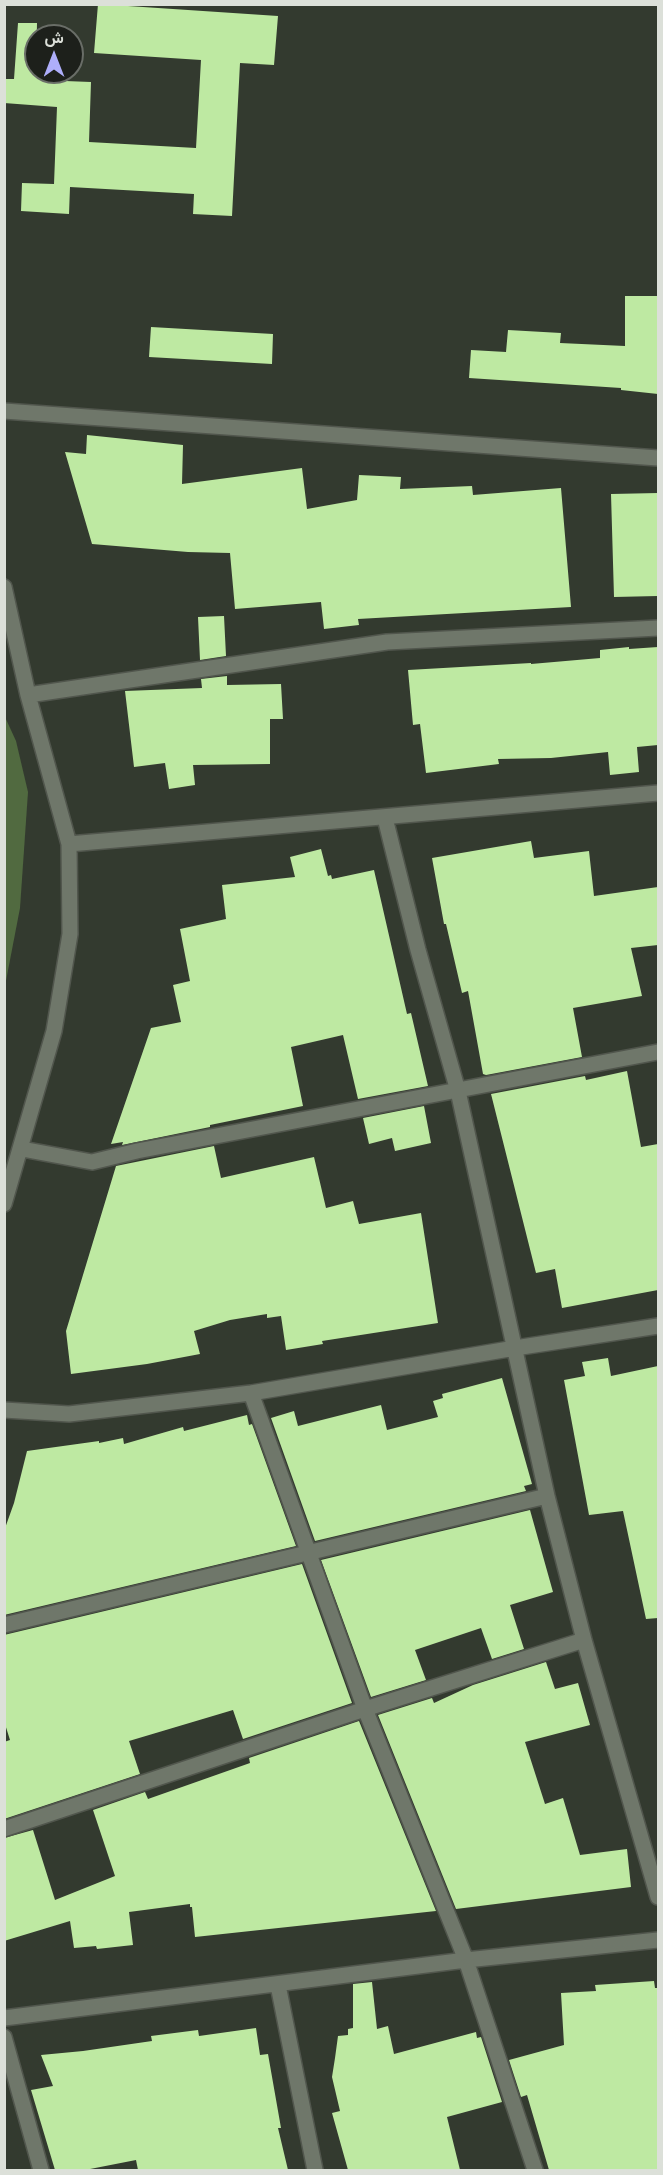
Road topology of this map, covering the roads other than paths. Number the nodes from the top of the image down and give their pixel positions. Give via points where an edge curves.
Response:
1 (4, 411) edge
2 (658, 458) edge
3 (4, 587) edge
4 (658, 628) edge
5 (28, 695) junction
6 (658, 793) edge
7 (385, 818) junction
8 (69, 844) junction
9 (658, 1052) edge
10 (458, 1090) junction
11 (22, 1149) junction
12 (4, 1204) edge
13 (658, 1326) edge
14 (514, 1347) junction
15 (251, 1393) junction
16 (4, 1410) edge
17 (548, 1496) junction
18 (308, 1551) junction
19 (4, 1624) edge
20 (584, 1640) junction
21 (365, 1709) junction
22 (4, 1829) edge
23 (658, 1897) edge
24 (658, 1940) edge
25 (466, 1960) junction
26 (278, 1985) junction
27 (4, 2018) edge
28 (4, 2037) edge
29 (41, 2170) edge
30 (315, 2170) edge
31 (536, 2170) edge

1 - 2 street
3 - 5 street
4 - 5 street via 387,642
5 - 8 street
6 - 7 street
7 - 8 street
7 - 10 street
8 - 11 street via 70,934 54,1030
9 - 10 street
10 - 11 street via 137,1150 92,1162
10 - 14 street
11 - 12 street
13 - 14 street
14 - 15 street
14 - 17 street
15 - 16 street via 69,1414
15 - 18 street
17 - 18 street
17 - 20 street
18 - 19 street
18 - 21 street
20 - 21 street
20 - 23 street
21 - 22 street
21 - 25 street
24 - 25 street
25 - 26 street
25 - 31 street
26 - 27 street
26 - 30 street
28 - 29 street

